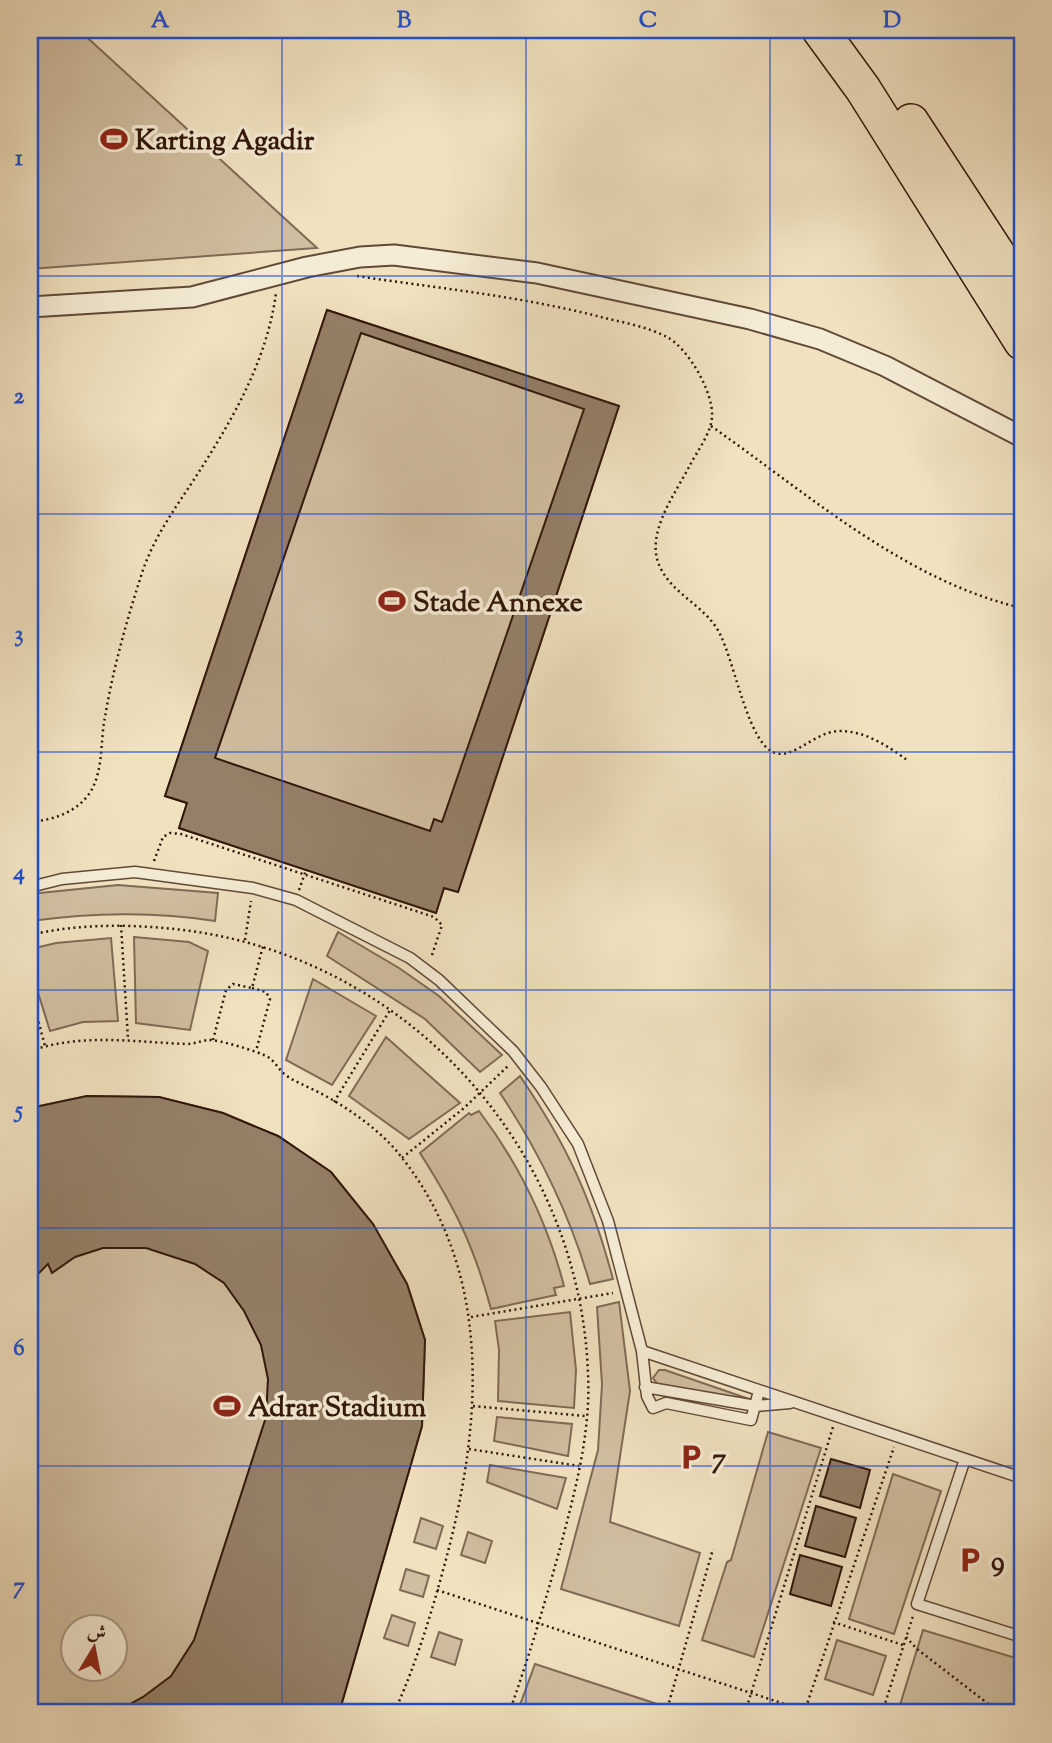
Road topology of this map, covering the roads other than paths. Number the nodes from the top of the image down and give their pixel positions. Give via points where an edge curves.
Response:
1 (820, 30) edge
2 (847, 30) edge
3 (993, 270) junction
4 (1022, 292) edge
5 (30, 307) edge
6 (1022, 342) edge
7 (1022, 437) edge
8 (30, 887) edge
9 (642, 1351) junction
10 (645, 1387) junction
11 (759, 1391) junction
12 (792, 1402) junction
13 (756, 1406) junction
14 (965, 1459) junction
15 (1022, 1478) edge
16 (1022, 1637) edge

1 - 3 highway
2 - 3 highway
3 - 4 highway
3 - 6 highway
5 - 7 street via 192,298 334,261 394,255 537,273 750,319 820,340 885,366
8 - 9 lane via 62,878 150,874 253,888 296,900 427,971 518,1057 578,1144 608,1221
9 - 10 lane
9 - 11 lane
10 - 13 lane
10 - 13 lane via 653,1408 666,1403 751,1420
11 - 12 lane
11 - 13 lane
12 - 13 lane
12 - 14 lane
14 - 15 lane
14 - 16 lane via 917,1604

